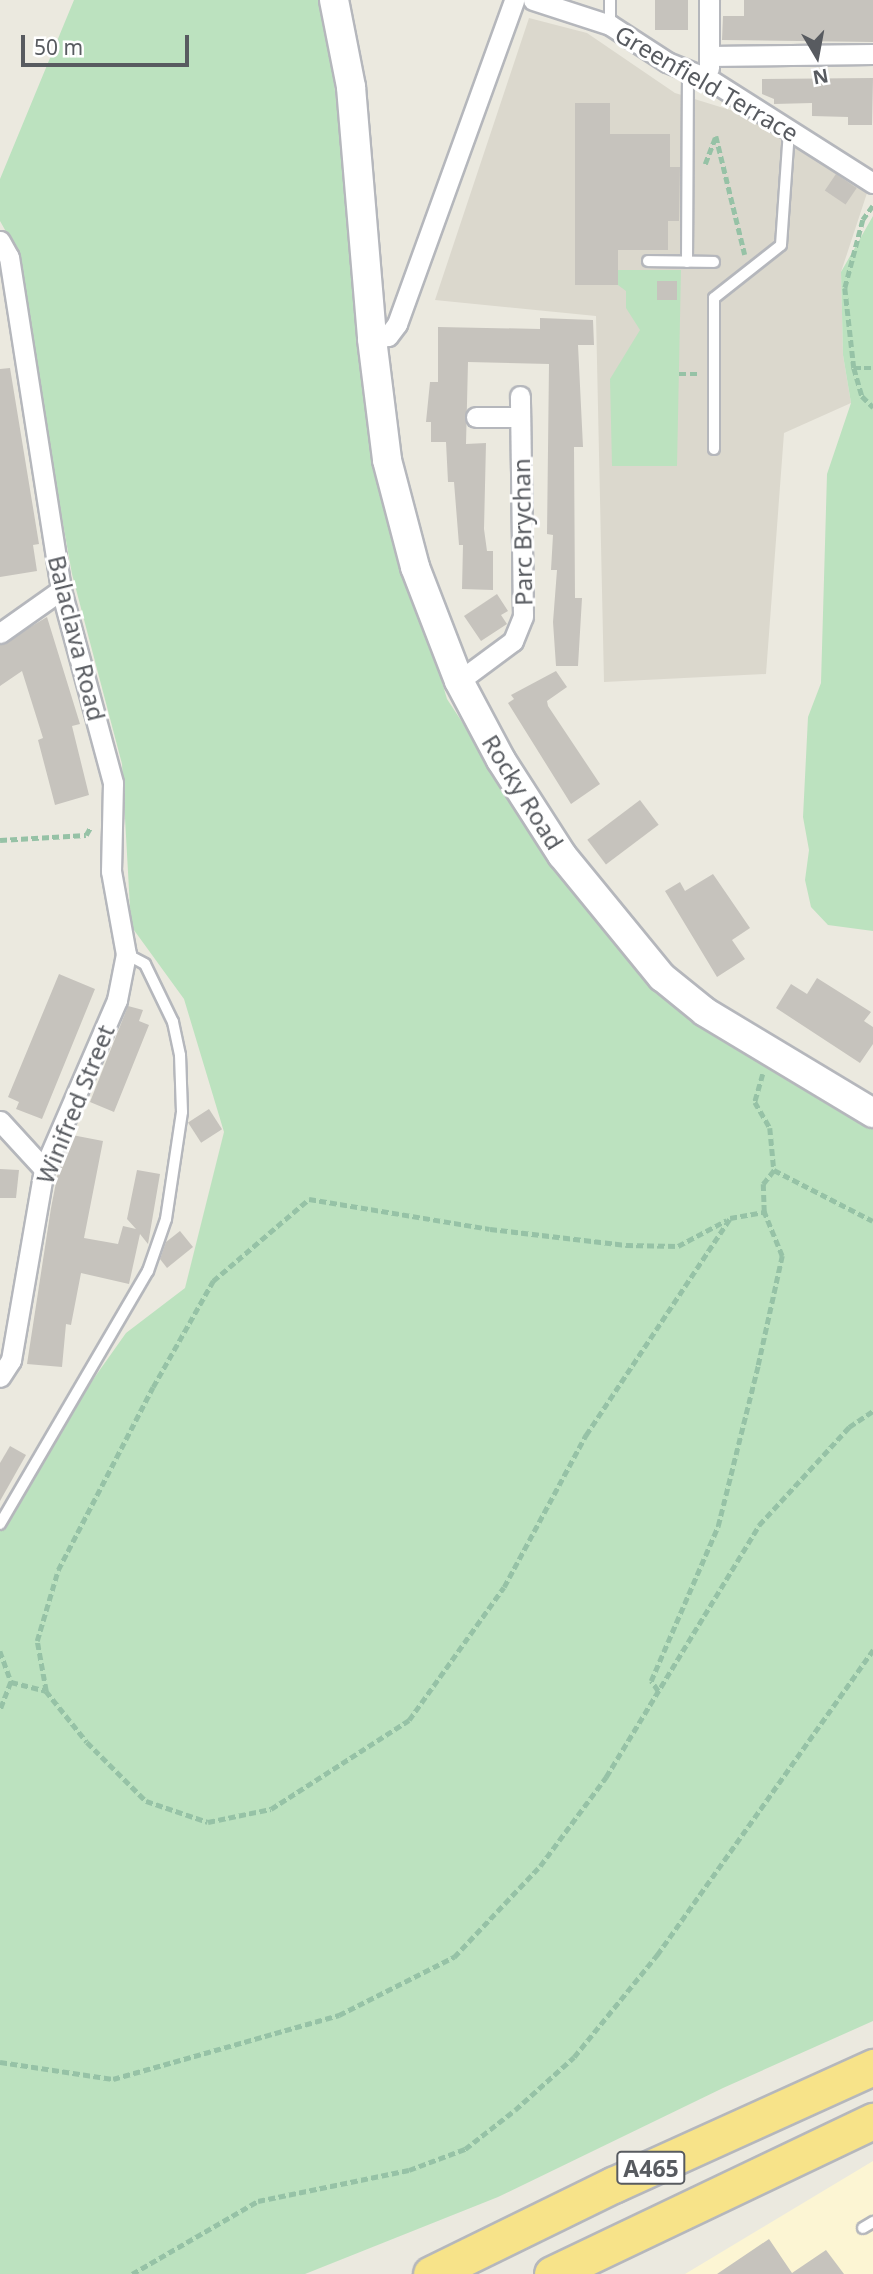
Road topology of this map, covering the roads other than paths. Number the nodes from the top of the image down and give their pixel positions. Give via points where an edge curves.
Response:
1 (334, 0) edge
2 (514, 0) edge
3 (533, 0) edge
4 (610, 0) edge
5 (709, 0) edge
6 (610, 25) junction
7 (873, 54) edge
8 (709, 56) junction
9 (688, 71) junction
10 (709, 79) junction
11 (789, 130) junction
12 (873, 183) edge
13 (0, 241) edge
14 (648, 261) dead end
15 (687, 262) junction
16 (714, 262) dead end
17 (372, 339) junction
18 (520, 396) dead end
19 (476, 417) dead end
20 (520, 417) junction
21 (714, 449) dead end
22 (61, 590) junction
23 (0, 633) edge
24 (459, 681) junction
25 (126, 954) junction
26 (873, 1113) edge
27 (0, 1121) edge
28 (44, 1170) junction
29 (0, 1377) edge
30 (0, 1521) edge
31 (873, 2067) edge
32 (873, 2121) edge
33 (873, 2222) edge
34 (863, 2228) dead end
35 (431, 2274) edge
36 (552, 2274) edge

1 - 17 street, Rocky Road via 351,87
2 - 17 street via 397,324 388,336
3 - 6 street, Greenfield Terrace
4 - 6 lane
5 - 8 street
6 - 9 street, Greenfield Terrace
7 - 8 street
8 - 10 street
9 - 10 street, Greenfield Terrace
9 - 15 lane
10 - 11 street, Greenfield Terrace
11 - 12 street, Greenfield Terrace
11 - 21 lane via 781,245 714,298
13 - 22 street, Balaclava Road via 9,257
14 - 15 lane
15 - 16 lane
17 - 24 street, Rocky Road via 399,516
18 - 20 street, Parc Brychan
19 - 20 street
20 - 24 street, Parc Brychan via 523,616 513,641
22 - 23 street
22 - 25 street, Balaclava Road via 113,783 111,871
24 - 26 street, Rocky Road via 531,809 662,977 705,1012
25 - 28 street, Winifred Street via 117,1000
25 - 30 lane via 145,964 173,1022 180,1055 182,1112 166,1219 148,1271
27 - 28 street
28 - 29 street, Winifred Street via 11,1360
31 - 35 highway, A465
32 - 36 highway, A465
33 - 34 lane

